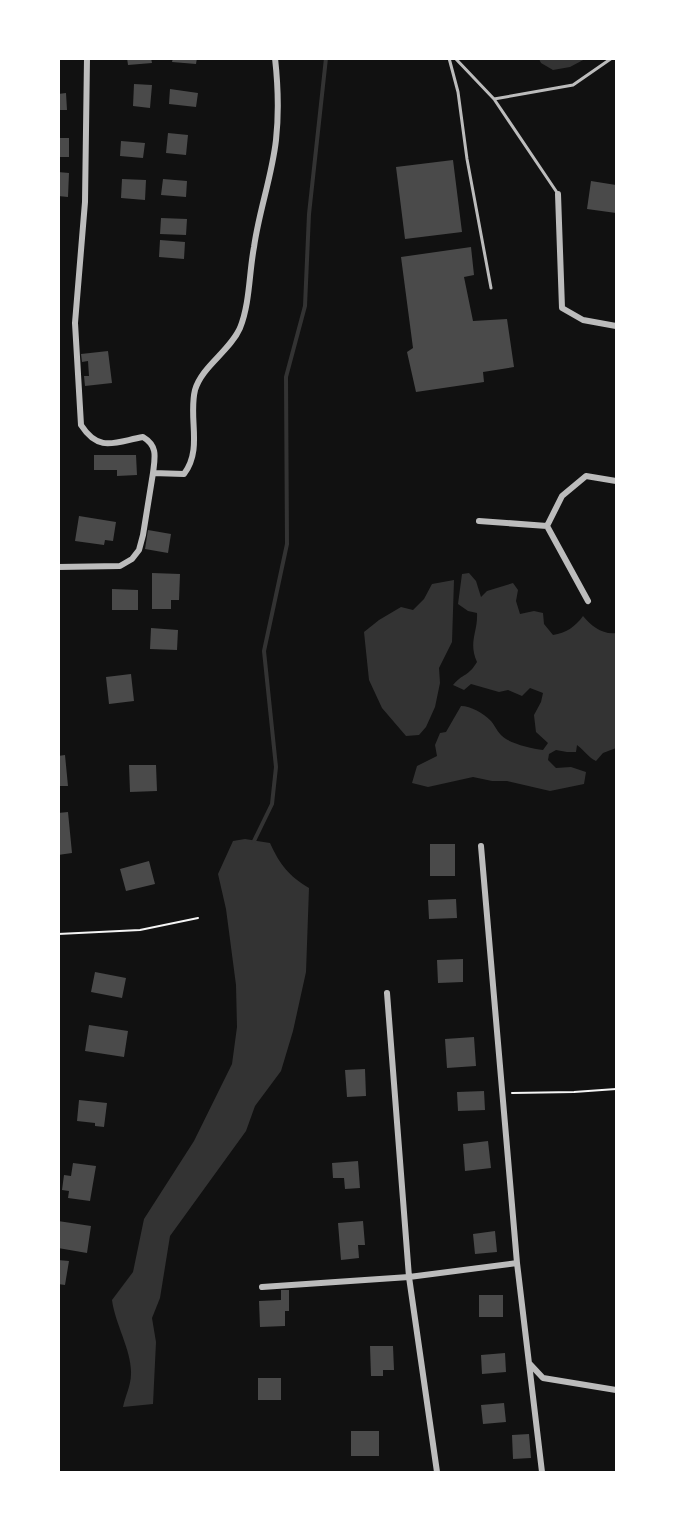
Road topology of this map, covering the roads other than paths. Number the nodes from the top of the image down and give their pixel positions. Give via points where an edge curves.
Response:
1 (87, 58) edge
2 (275, 58) edge
3 (449, 58) edge
4 (455, 58) edge
5 (612, 58) edge
6 (494, 99) junction
7 (558, 194) joint
8 (491, 288) dead end
9 (616, 326) edge
10 (153, 473) junction
11 (616, 481) edge
12 (479, 521) dead end
13 (547, 526) junction
14 (58, 567) edge
15 (588, 601) dead end
16 (480, 846) dead end
17 (387, 993) dead end
18 (517, 1263) junction
19 (409, 1277) junction
20 (262, 1287) dead end
21 (529, 1363) junction
22 (616, 1390) edge
23 (437, 1473) edge
24 (542, 1473) edge

1 - 10 street via 85,202 75,323 81,425 99,443 143,437 156,450
2 - 10 street via 276,140 244,316 232,341 196,388 194,456 190,466 184,474
3 - 8 lane
4 - 6 lane
5 - 6 lane via 573,85
6 - 7 lane
7 - 9 street via 562,308 583,320
10 - 14 street via 143,535 132,559 120,566
11 - 13 street via 586,476 562,496
12 - 13 street
13 - 15 street
16 - 18 street
17 - 19 street
18 - 19 street
18 - 21 street
19 - 20 street
19 - 23 street
21 - 22 street via 543,1378
21 - 24 street

